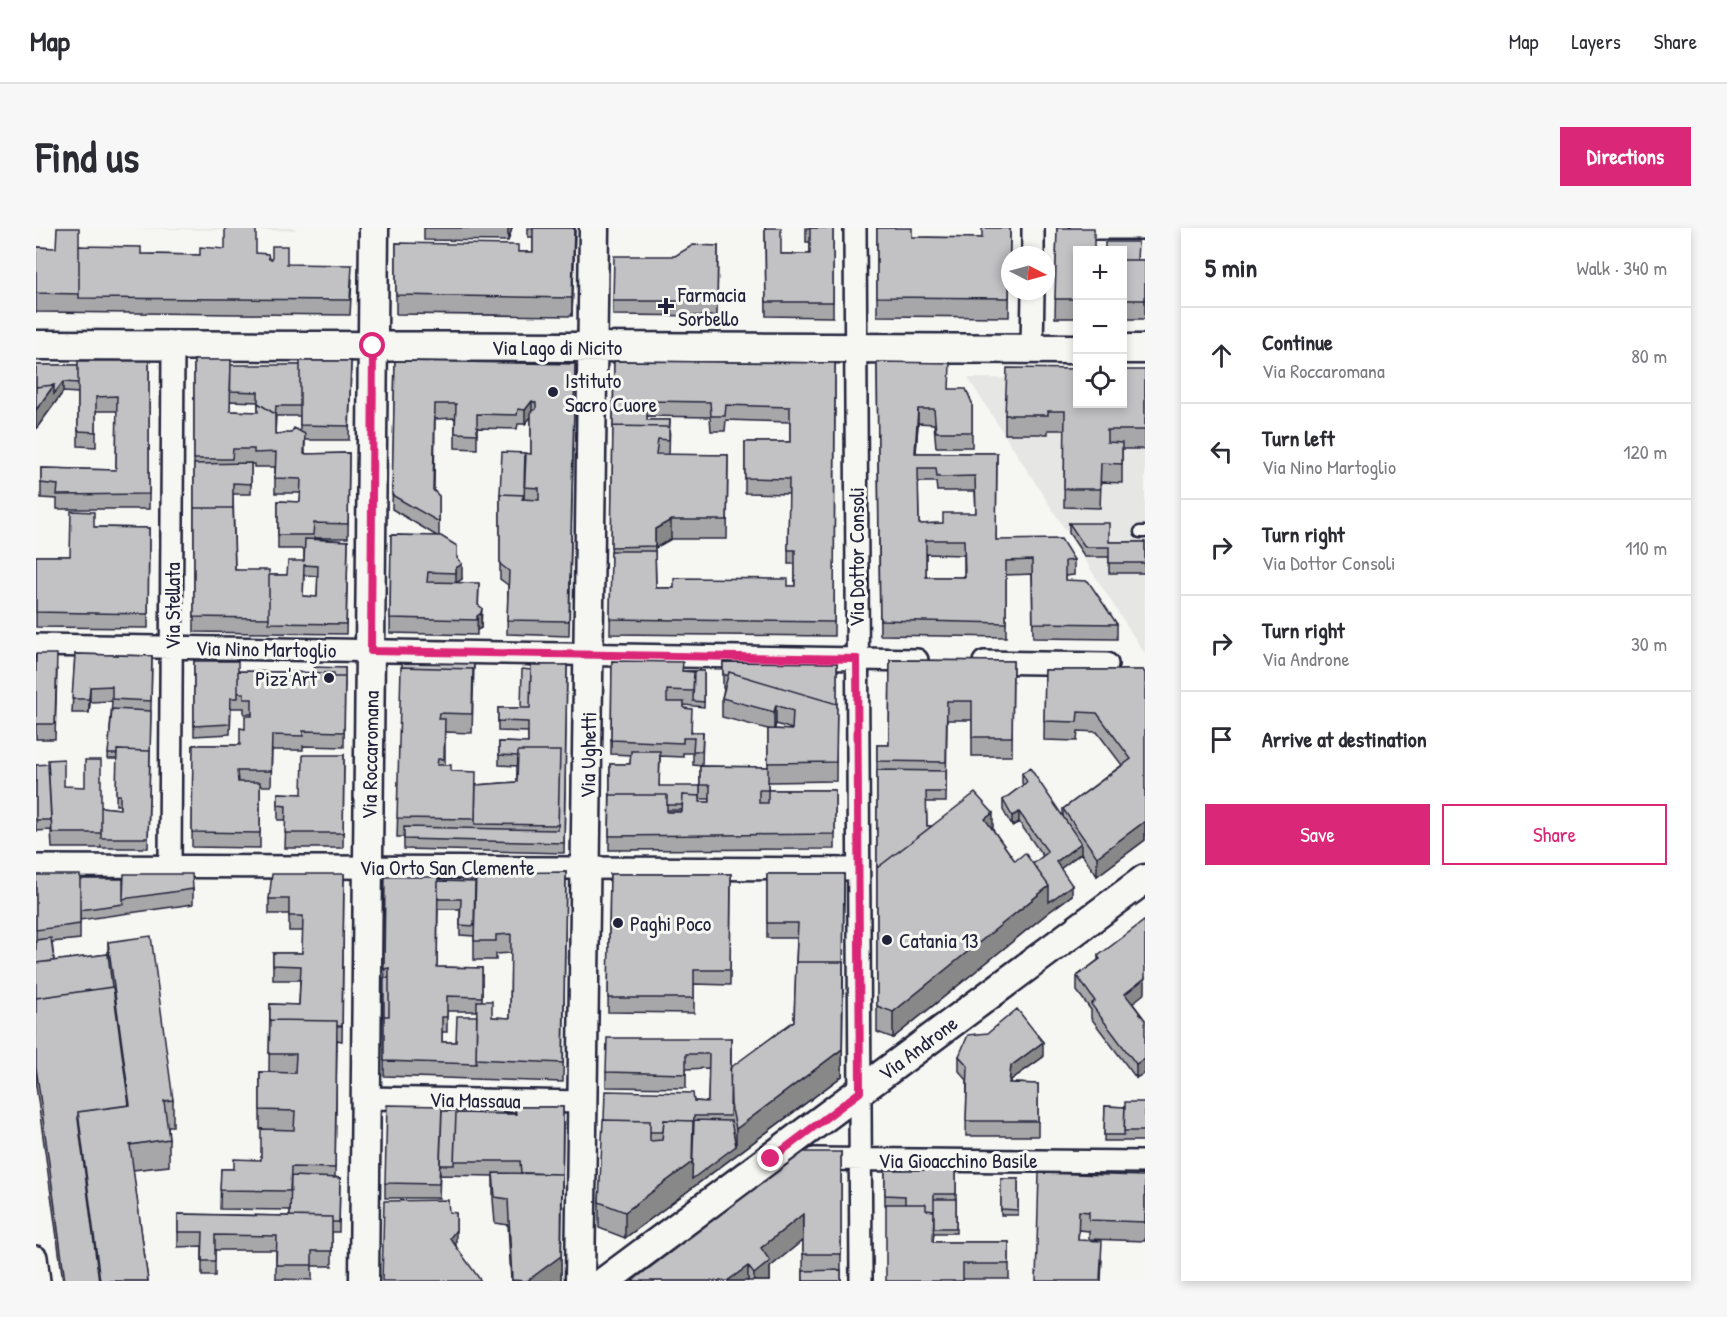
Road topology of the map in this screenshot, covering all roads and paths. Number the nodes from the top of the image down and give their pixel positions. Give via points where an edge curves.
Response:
1 (374, 228) edge
2 (594, 228) edge
3 (855, 228) edge
4 (1033, 228) edge
5 (1081, 228) edge
6 (1145, 228) edge
7 (1033, 246) edge
8 (1033, 300) edge
9 (36, 345) edge
10 (173, 345) junction
11 (373, 346) junction
12 (592, 347) junction
13 (855, 348) junction
14 (1032, 349) junction
15 (1073, 349) edge
16 (1127, 349) edge
17 (1145, 349) edge
18 (36, 645) edge
19 (172, 648) junction
20 (371, 651) junction
21 (589, 655) junction
22 (857, 659) junction
23 (933, 661) edge
24 (968, 661) edge
25 (1107, 664) dead end
26 (36, 866) edge
27 (170, 866) junction
28 (369, 867) junction
29 (586, 868) junction
30 (858, 868) junction
31 (1145, 879) edge
32 (860, 1092) junction
33 (367, 1098) junction
34 (584, 1102) junction
35 (771, 1159) junction
36 (860, 1160) junction
37 (1145, 1162) edge
38 (364, 1281) edge
39 (580, 1281) edge
40 (605, 1281) edge
41 (861, 1281) edge

1 - 11 street, Via Roccaromana
2 - 12 street, Via Ughetti
3 - 13 street, Via Dottor Consoli
4 - 7 street
5 - 6 street
8 - 14 street
9 - 10 street, Via Lago di Nicito
10 - 11 street, Via Lago di Nicito
10 - 19 street, Via Stellata
11 - 12 street, Via Lago di Nicito
11 - 20 street, Via Roccaromana
12 - 13 street, Via Lago di Nicito
12 - 21 street, Via Ughetti
13 - 14 street, Via Lago di Nicito
13 - 22 street, Via Dottor Consoli
14 - 15 street, Via Lago di Nicito
16 - 17 street
18 - 19 street, Via Nino Martoglio
19 - 20 street, Via Nino Martoglio
19 - 27 street, Via Stellata
20 - 21 street, Via Nino Martoglio
20 - 28 street, Via Roccaromana
21 - 22 street, Via Nino Martoglio
21 - 29 street, Via Ughetti
22 - 23 street, Via Nino Martoglio
22 - 30 street, Via Dottor Consoli
24 - 25 street
26 - 27 street, Via Orto San Clemente
27 - 28 street, Via Orto San Clemente
28 - 29 street, Via Orto San Clemente
28 - 33 street, Via Roccaromana
29 - 30 street, Via Orto San Clemente
29 - 34 street, Via Ughetti
30 - 32 street, Via Dottor Consoli
31 - 32 street, Via Androne
32 - 35 street, Via Androne
32 - 36 street, Via Dottor Consoli
33 - 34 street, Via Massaua
33 - 38 street, Via Roccaromana
34 - 39 street, Via Ughetti
35 - 36 street, Via Gioacchino Basile
35 - 40 street, Via Androne
36 - 37 street, Via Gioacchino Basile
36 - 41 street, Via Dottor Consoli

